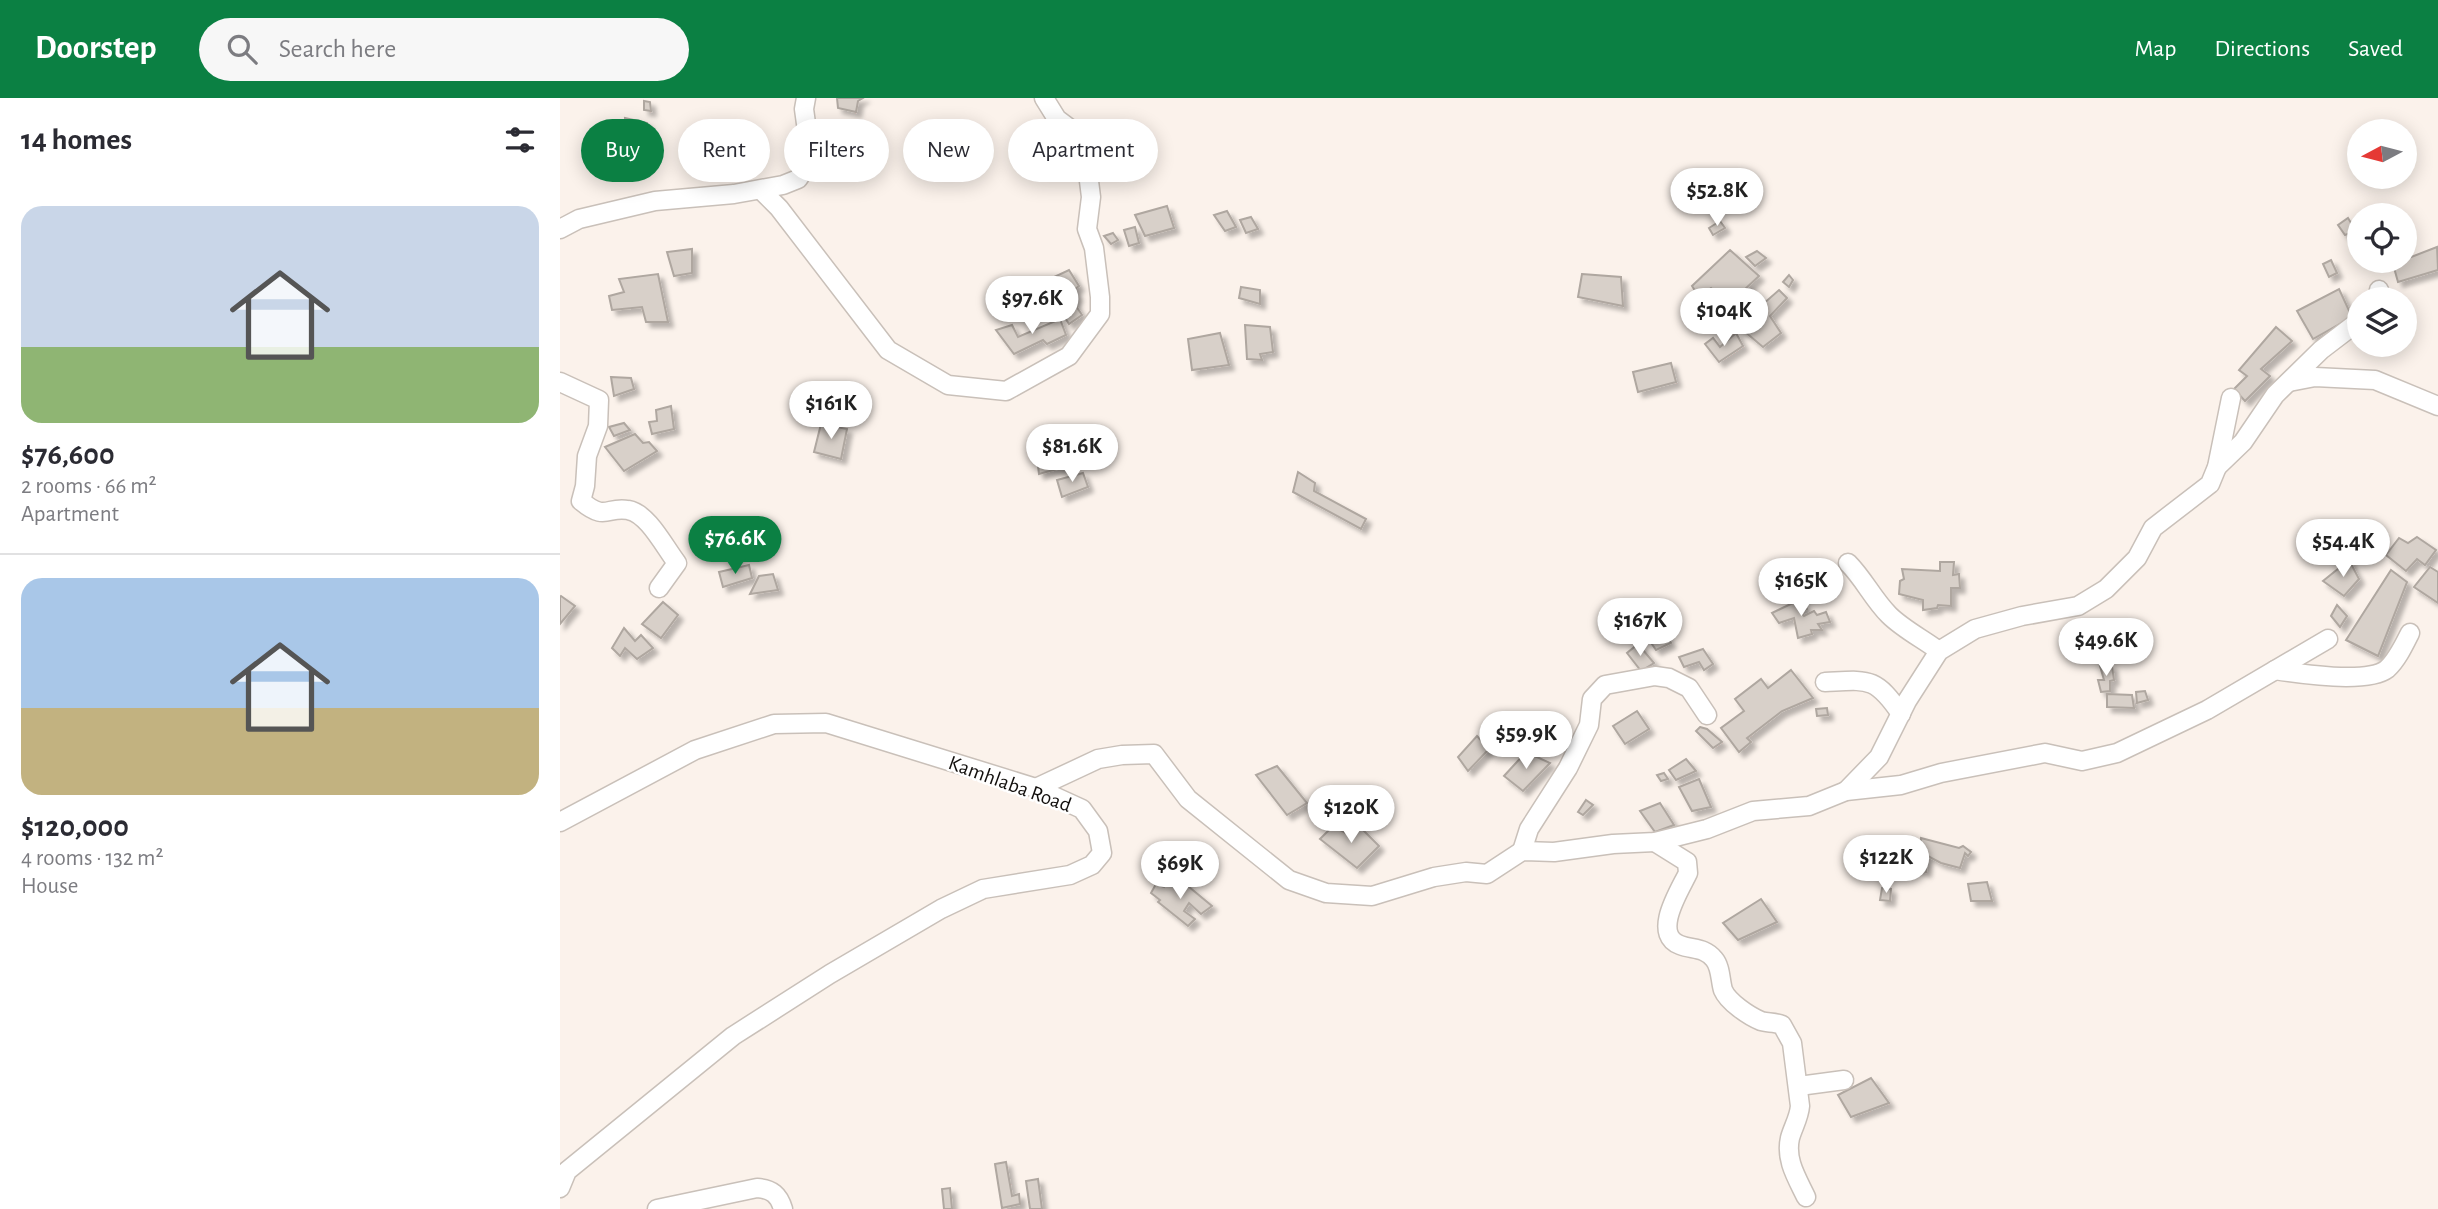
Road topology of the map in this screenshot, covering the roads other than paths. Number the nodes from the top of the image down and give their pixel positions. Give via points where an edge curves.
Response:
1 (806, 98) edge
2 (1044, 98) edge
3 (761, 190) junction
4 (560, 229) edge
5 (2347, 328) edge
6 (560, 382) edge
7 (2289, 382) junction
8 (2231, 398) dead end
9 (2438, 406) edge
10 (2217, 467) junction
11 (1848, 563) dead end
12 (659, 588) dead end
13 (2410, 633) dead end
14 (2328, 639) dead end
15 (1939, 651) junction
16 (2275, 670) junction
17 (1825, 682) dead end
18 (1707, 715) dead end
19 (1901, 715) junction
20 (1035, 788) junction
21 (1846, 791) junction
22 (560, 822) edge
23 (1655, 842) junction
24 (1522, 851) junction
25 (1844, 1080) dead end
26 (1799, 1086) junction
27 (560, 1188) edge
28 (1805, 1197) dead end
29 (657, 1209) edge
30 (783, 1209) edge

1 - 3 street via 811,160 798,179
2 - 3 street via 1057,119 1081,137 1091,197 1087,229 1094,248 1100,314 1069,356 1006,391 948,385 888,350
3 - 4 street via 655,201 579,219
5 - 7 street
6 - 12 street via 598,400 598,426 587,456 581,501 605,514 627,509 641,515 677,563
7 - 9 street via 2315,377 2375,380
7 - 10 street via 2243,442
8 - 10 street
10 - 15 street via 2210,484 2153,528 2137,558 2106,589 2078,606 1975,629
11 - 15 street via 1891,617
13 - 16 street via 2388,668 2374,676 2324,677
14 - 16 street
15 - 19 street
16 - 21 street via 2207,710 2117,753 2082,761 2045,753 1901,785
17 - 19 street via 1865,680 1886,693
18 - 24 street via 1689,688 1669,678 1605,685 1592,699 1589,725 1568,768 1528,829
19 - 21 street via 1879,757
20 - 22 street, Kamhlaba Road via 826,723 774,724 695,750
20 - 24 street via 1098,759 1154,754 1188,799 1289,880 1326,893 1373,897 1434,877 1487,874
20 - 27 street, Kamhlaba Road via 1082,809 1098,831 1102,853 1091,865 1070,875 983,889 830,975 733,1035 567,1171
21 - 23 street via 1809,806 1753,811
23 - 24 street
23 - 26 street via 1689,866 1669,912 1669,935 1680,945 1701,948 1714,958 1731,1001 1759,1020 1786,1029
25 - 26 street
26 - 28 street via 1799,1116 1788,1152
29 - 30 street via 757,1188 768,1189 780,1199

